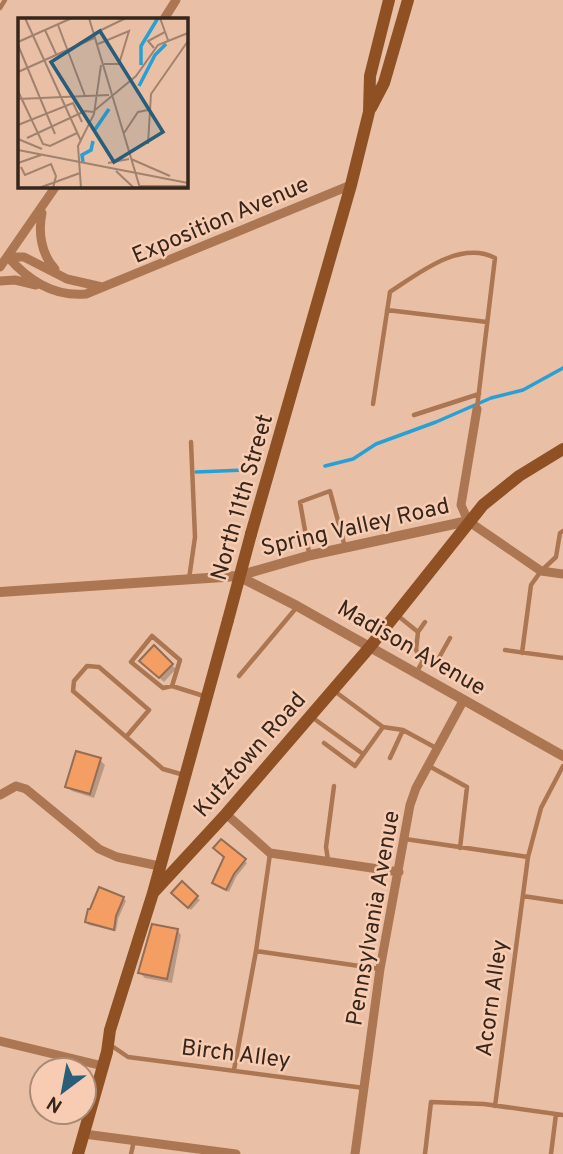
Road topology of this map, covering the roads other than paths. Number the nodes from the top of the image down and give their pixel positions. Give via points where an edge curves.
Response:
1 (5, 0) edge
2 (176, 0) edge
3 (389, 0) edge
4 (408, 0) edge
5 (0, 8) edge
6 (165, 18) edge
7 (369, 112) junction
8 (351, 185) junction
9 (55, 187) edge
10 (43, 207) junction
11 (8, 257) junction
12 (0, 267) edge
13 (67, 279) junction
14 (0, 281) edge
15 (44, 286) junction
16 (104, 288) junction
17 (387, 310) junction
18 (487, 322) junction
19 (479, 394) junction
20 (373, 404) dead end
21 (477, 409) joint
22 (414, 415) dead end
23 (191, 442) dead end
24 (563, 449) edge
25 (468, 521) junction
26 (563, 531) edge
27 (345, 548) junction
28 (310, 555) junction
29 (541, 571) junction
30 (563, 573) edge
31 (238, 576) junction
32 (189, 580) junction
33 (0, 592) edge
34 (297, 606) junction
35 (396, 614) junction
36 (425, 622) dead end
37 (418, 632) junction
38 (450, 638) dead end
39 (369, 648) junction
40 (505, 650) dead end
41 (522, 653) junction
42 (563, 658) edge
43 (423, 661) junction
44 (416, 674) junction
45 (239, 676) dead end
46 (172, 686) junction
47 (332, 690) junction
48 (207, 697) junction
49 (463, 701) junction
50 (310, 716) junction
51 (383, 727) junction
52 (403, 730) junction
53 (126, 737) junction
54 (324, 743) dead end
55 (438, 749) junction
56 (363, 754) junction
57 (563, 756) edge
58 (390, 758) dead end
59 (429, 766) junction
60 (563, 766) edge
61 (185, 775) junction
62 (334, 786) dead end
63 (0, 795) edge
64 (226, 814) junction
65 (405, 839) junction
66 (460, 848) junction
67 (270, 853) junction
68 (528, 858) junction
69 (328, 861) junction
70 (159, 866) junction
71 (399, 872) junction
72 (153, 893) junction
73 (523, 896) junction
74 (563, 902) edge
75 (256, 951) junction
76 (380, 969) junction
77 (0, 1041) edge
78 (109, 1043) junction
79 (103, 1066) junction
80 (234, 1070) junction
81 (364, 1088) junction
82 (495, 1105) junction
83 (560, 1115) edge
84 (84, 1134) junction
85 (134, 1140) junction
86 (186, 1151) edge
87 (78, 1154) edge
88 (131, 1154) edge
89 (236, 1154) edge
90 (355, 1154) edge
91 (425, 1154) edge
92 (551, 1154) edge

1 - 5 lane
2 - 6 street
3 - 7 main road, North 11th Street via 370,76
4 - 7 main road, North 11th Street via 384,83
7 - 8 main road, North 11th Street
8 - 16 street, Exposition Avenue
8 - 48 main road, North 11th Street, bridge
9 - 10 street
10 - 11 street
10 - 13 street via 39,224 43,247 51,265
11 - 12 street
11 - 13 street via 24,257
11 - 15 street, Exposition Avenue
13 - 16 street
14 - 15 street
15 - 16 street, Exposition Avenue via 79,294
17 - 18 lane
17 - 18 lane via 390,292 432,265 460,254 486,253 495,258
17 - 20 lane
18 - 19 lane
19 - 21 lane
19 - 22 lane
21 - 25 street via 461,505
23 - 32 lane via 195,537
24 - 25 main road, Kutztown Road via 519,476
25 - 27 street, Spring Valley Road
25 - 29 street
25 - 35 main road, Kutztown Road
26 - 29 lane via 556,557
27 - 28 street, Spring Valley Road
27 - 28 lane via 330,491 300,502
28 - 31 street, Spring Valley Road
29 - 30 street
29 - 41 lane via 531,585
31 - 32 street, Spring Valley Road
31 - 34 street, Madison Avenue
32 - 33 street, Spring Valley Road
34 - 39 street, Madison Avenue
34 - 45 lane
35 - 37 lane
35 - 39 main road, Kutztown Road
36 - 37 lane
37 - 43 lane via 416,650
38 - 43 lane via 436,663
39 - 44 street, Madison Avenue
39 - 47 main road, Kutztown Road
40 - 41 lane
41 - 42 lane
43 - 44 lane
44 - 49 street, Madison Avenue
46 - 46 lane via 180,660 152,636 131,662 163,688
46 - 48 lane
47 - 50 main road, Kutztown Road
47 - 51 lane
48 - 61 main road, North 11th Street
49 - 55 street, Pennsylvania Avenue
49 - 57 street, Madison Avenue
50 - 56 lane
50 - 64 main road, Kutztown Road
51 - 52 lane
51 - 56 lane
52 - 55 lane
52 - 58 lane
53 - 53 lane via 73,691 74,681 87,666 99,667 149,710
53 - 61 lane via 163,769
54 - 56 lane via 355,766
55 - 59 street, Pennsylvania Avenue
59 - 65 street, Pennsylvania Avenue via 410,804
59 - 66 lane via 467,786
60 - 68 lane, Acorn Alley via 541,808
61 - 70 main road, North 11th Street
62 - 69 lane
63 - 70 street via 16,786 26,789 99,849
64 - 67 street
64 - 72 main road, Kutztown Road
65 - 66 lane
65 - 71 street, Pennsylvania Avenue
66 - 68 lane
67 - 69 street
67 - 75 lane
68 - 73 lane, Acorn Alley
69 - 71 street
70 - 72 main road, North 11th Street
71 - 76 street, Pennsylvania Avenue
72 - 78 main road, Kutztown Road
73 - 74 lane
73 - 82 lane, Acorn Alley
75 - 76 lane
75 - 80 lane
76 - 81 street, Pennsylvania Avenue
77 - 79 street
78 - 79 main road, Kutztown Road
78 - 80 lane, Birch Alley via 128,1057
79 - 84 main road, Kutztown Road
80 - 81 lane, Birch Alley
81 - 90 street, Pennsylvania Avenue
82 - 83 lane
82 - 91 lane via 431,1102
83 - 92 lane
84 - 85 street
84 - 87 main road, Kutztown Road
85 - 86 street
85 - 88 lane
86 - 89 street

